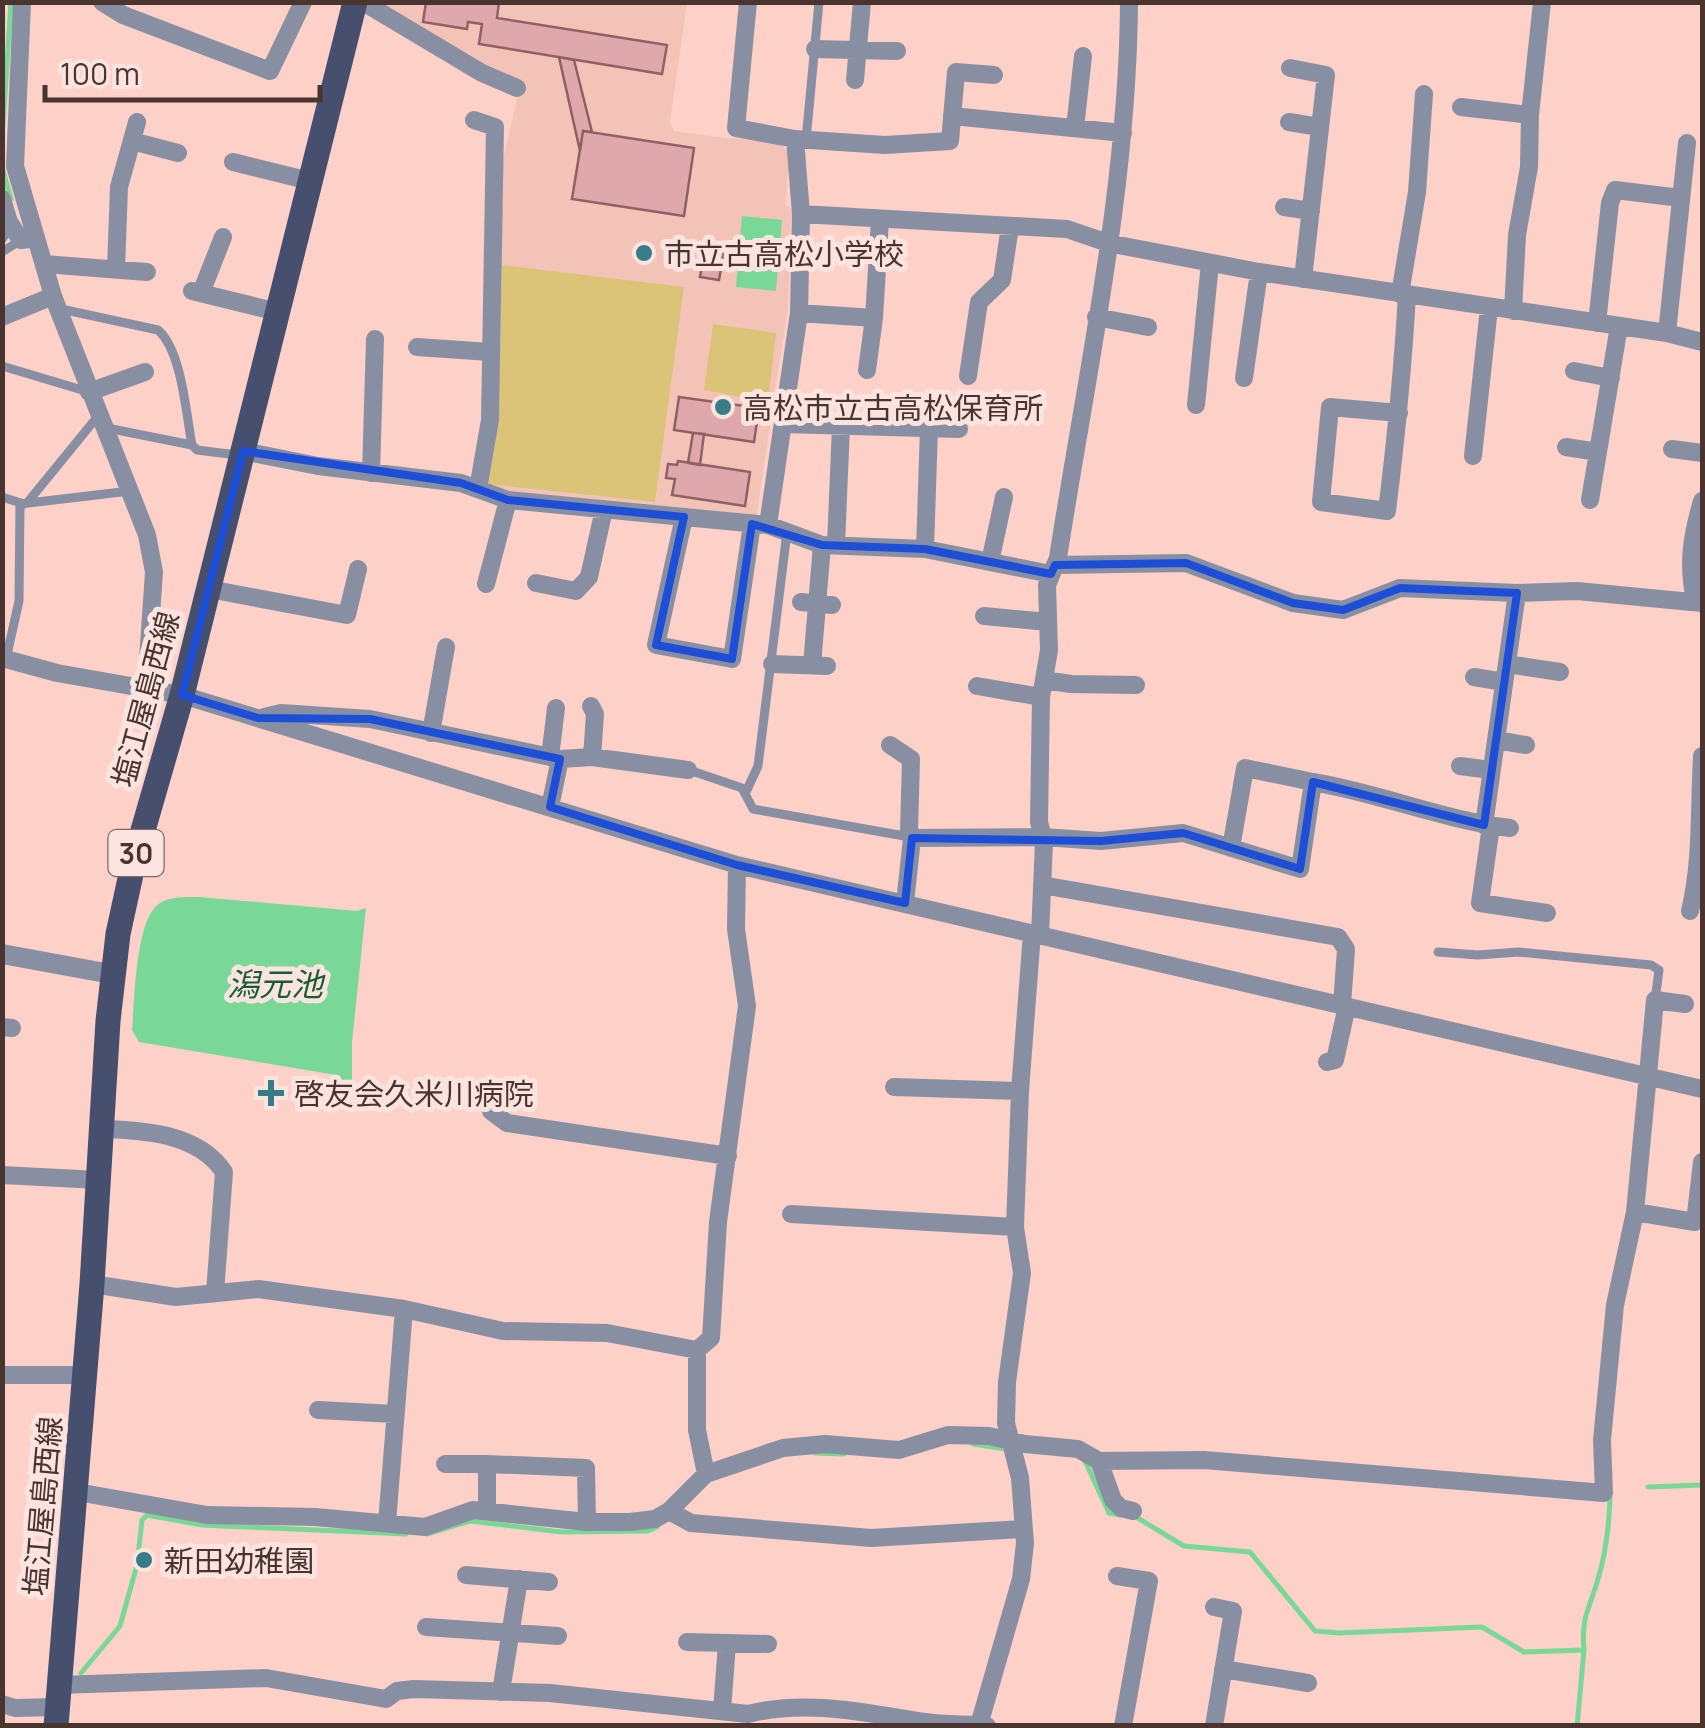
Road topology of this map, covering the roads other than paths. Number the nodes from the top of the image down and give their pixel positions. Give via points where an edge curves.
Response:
1 (22, 2) edge
2 (102, 2) edge
3 (303, 2) edge
4 (355, 2) edge
5 (363, 2) edge
6 (748, 2) edge
7 (820, 2) edge
8 (862, 2) edge
9 (1129, 2) edge
10 (1542, 2) edge
11 (815, 48) junction
12 (858, 51) junction
13 (897, 51) dead end
14 (1083, 56) dead end
15 (1290, 68) dead end
16 (994, 75) dead end
17 (856, 80) dead end
18 (518, 88) dead end
19 (1424, 94) dead end
20 (1462, 107) dead end
21 (1530, 115) junction
22 (952, 116) junction
23 (474, 120) dead end
24 (1289, 122) dead end
25 (1320, 127) junction
26 (1075, 128) junction
27 (1122, 133) junction
28 (801, 140) junction
29 (1687, 143) dead end
30 (178, 153) dead end
31 (233, 162) dead end
32 (310, 181) junction
33 (1681, 198) junction
34 (2, 199) edge
35 (1284, 207) dead end
36 (1311, 211) junction
37 (801, 214) junction
38 (880, 219) junction
39 (1010, 226) junction
40 (18, 236) edge
41 (223, 237) dead end
42 (1108, 243) junction
43 (2, 252) edge
44 (1210, 263) junction
45 (44, 264) junction
46 (116, 269) junction
47 (147, 272) dead end
48 (1259, 272) junction
49 (1303, 279) junction
50 (1403, 294) junction
51 (55, 302) junction
52 (1489, 308) junction
53 (1513, 311) junction
54 (278, 312) junction
55 (799, 313) junction
56 (2, 317) edge
57 (1096, 317) junction
58 (874, 318) junction
59 (1598, 323) junction
60 (1619, 326) junction
61 (1148, 327) dead end
62 (1667, 333) junction
63 (375, 339) dead end
64 (1702, 342) edge
65 (417, 347) dead end
66 (490, 352) junction
67 (2, 366) edge
68 (867, 370) dead end
69 (1574, 371) dead end
70 (146, 372) dead end
71 (968, 376) dead end
72 (1244, 378) dead end
73 (1610, 378) junction
74 (89, 392) junction
75 (1196, 405) dead end
76 (1399, 414) junction
77 (102, 421) junction
78 (782, 424) junction
79 (842, 426) junction
80 (929, 428) junction
81 (959, 429) dead end
82 (192, 445) junction
83 (1566, 448) dead end
84 (1672, 449) dead end
85 (1598, 452) junction
86 (242, 453) junction
87 (1702, 453) edge
88 (1473, 456) dead end
89 (371, 472) junction
90 (478, 489) junction
91 (132, 490) junction
92 (1004, 497) dead end
93 (2, 498) edge
94 (508, 500) junction
95 (1590, 500) dead end
96 (1702, 501) edge
97 (26, 504) junction
98 (604, 509) junction
99 (684, 517) junction
100 (760, 525) junction
101 (787, 532) junction
102 (829, 545) junction
103 (926, 549) junction
104 (990, 562) junction
105 (358, 569) dead end
106 (1053, 569) junction
107 (536, 582) dead end
108 (486, 584) dead end
109 (208, 589) junction
110 (1517, 593) junction
111 (1699, 601) edge
112 (984, 616) dead end
113 (1048, 622) junction
114 (446, 647) dead end
115 (4, 658) edge
116 (772, 664) junction
117 (1560, 672) dead end
118 (1505, 673) junction
119 (1474, 676) dead end
120 (1136, 685) dead end
121 (977, 686) dead end
122 (146, 688) junction
123 (1043, 688) junction
124 (182, 695) junction
125 (591, 706) dead end
126 (556, 708) dead end
127 (258, 718) junction
128 (431, 733) junction
129 (1496, 740) junction
130 (890, 745) dead end
131 (1526, 745) dead end
132 (1702, 756) edge
133 (592, 757) junction
134 (555, 758) junction
135 (1460, 766) dead end
136 (688, 770) joint
137 (1491, 770) junction
138 (1313, 782) junction
139 (744, 794) junction
140 (550, 808) junction
141 (1495, 826) junction
142 (1043, 837) junction
143 (912, 838) junction
144 (1231, 848) junction
145 (738, 865) junction
146 (1042, 884) junction
147 (906, 904) junction
148 (1690, 912) dead end
149 (1547, 913) dead end
150 (1036, 934) junction
151 (1438, 952) dead end
152 (2, 954) edge
153 (111, 974) junction
154 (1655, 1000) junction
155 (1685, 1004) dead end
156 (1344, 1006) junction
157 (1327, 1062) dead end
158 (1646, 1076) junction
159 (894, 1087) dead end
160 (1702, 1089) edge
161 (1020, 1091) junction
162 (491, 1111) dead end
163 (101, 1129) junction
164 (728, 1156) junction
165 (1702, 1162) edge
166 (2, 1175) edge
167 (98, 1180) junction
168 (1636, 1212) junction
169 (792, 1214) dead end
170 (1015, 1227) junction
171 (92, 1284) junction
172 (215, 1293) junction
173 (404, 1309) junction
174 (697, 1350) junction
175 (84, 1374) junction
176 (2, 1375) edge
177 (318, 1410) dead end
178 (395, 1414) junction
179 (1012, 1447) junction
180 (1099, 1461) junction
181 (445, 1464) dead end
182 (487, 1464) junction
183 (706, 1474) junction
184 (76, 1492) junction
185 (487, 1511) junction
186 (669, 1511) junction
187 (1132, 1511) dead end
188 (587, 1522) junction
189 (388, 1523) junction
190 (1024, 1529) junction
191 (466, 1574) dead end
192 (1116, 1576) dead end
193 (519, 1579) junction
194 (548, 1582) dead end
195 (1214, 1607) dead end
196 (426, 1627) dead end
197 (510, 1634) junction
198 (558, 1636) dead end
199 (687, 1642) dead end
200 (727, 1643) junction
201 (768, 1644) dead end
202 (1223, 1669) junction
203 (1308, 1683) dead end
204 (501, 1692) junction
205 (2, 1704) edge
206 (57, 1706) edge
207 (722, 1711) junction
208 (678, 1716) edge
209 (926, 1724) edge
210 (979, 1725) edge
211 (988, 1726) edge
212 (1124, 1726) edge
213 (1214, 1726) edge

1 - 40 street
2 - 3 street via 270,72
4 - 32 main road, 塩江屋島西線 / 30
5 - 18 street
6 - 28 street via 736,128
7 - 11 lane
8 - 12 street
9 - 27 street
10 - 21 street
11 - 12 street
11 - 28 lane
12 - 13 street
12 - 17 street
14 - 26 street
15 - 25 street via 1326,74
16 - 22 street via 956,72
19 - 50 street
20 - 21 street
21 - 53 street
22 - 26 street
22 - 28 street via 950,141
23 - 66 street via 495,126
24 - 25 street
25 - 36 street
26 - 27 street
27 - 42 street
28 - 37 street
29 - 33 street
30 - 46 street via 135,131 120,186
31 - 32 street
32 - 54 main road, 塩江屋島西線 / 30
33 - 59 street via 1616,190
33 - 62 street
34 - 40 street
35 - 36 street
36 - 49 street
37 - 38 street
37 - 55 street
38 - 39 street
38 - 58 street
39 - 42 street via 1067,229
39 - 71 street via 1002,280 979,302
40 - 43 lane
40 - 45 street
41 - 54 street via 197,292
42 - 44 street
42 - 57 street
44 - 48 street
44 - 75 street
45 - 46 street
45 - 51 street
46 - 47 street
48 - 49 street
48 - 72 street
49 - 50 street
50 - 52 street
50 - 76 street
51 - 56 street
51 - 74 street
51 - 82 lane via 168,338
52 - 53 street
52 - 88 street
53 - 59 street
54 - 86 main road, 塩江屋島西線 / 30
55 - 58 street
55 - 78 street
57 - 61 street
57 - 106 street
58 - 68 street
59 - 60 street
60 - 62 street
60 - 73 street
62 - 64 street
63 - 89 street
65 - 66 street
66 - 90 street via 490,420
67 - 74 lane
69 - 73 street
70 - 74 street
73 - 85 street
74 - 77 street
76 - 76 street via 1386,511 1321,502 1330,407
77 - 82 lane
77 - 91 street
77 - 97 lane
78 - 79 street
78 - 100 street
79 - 80 street
79 - 102 street
80 - 81 street
80 - 103 street
82 - 86 lane
83 - 85 street
84 - 87 street
85 - 95 street
86 - 89 street
86 - 109 main road, 塩江屋島西線 / 30
89 - 90 street
90 - 94 street
91 - 97 lane
91 - 122 street via 154,572
92 - 104 street
93 - 97 lane
94 - 98 street
94 - 108 street
96 - 111 street via 1691,540 1690,577
97 - 115 lane via 20,504 19,601
98 - 99 street
98 - 107 street via 589,577 576,591
99 - 100 street
99 - 100 street via 656,645 732,659
100 - 101 street
101 - 102 street
101 - 116 lane
102 - 103 street
102 - 116 street via 816,604 820,666
103 - 104 street
104 - 106 street
105 - 109 street via 347,615
106 - 110 street via 1186,563 1293,603 1343,610 1400,588
106 - 113 street
109 - 124 main road, 塩江屋島西線 / 30
110 - 111 street
110 - 118 street
112 - 113 street
113 - 123 street
114 - 128 street
115 - 122 street
116 - 139 lane via 758,766
117 - 118 street
118 - 119 street
118 - 129 street
120 - 123 street
121 - 123 street
122 - 124 street
123 - 142 street
124 - 127 street
124 - 153 main road, 塩江屋島西線 / 30 via 133,865
125 - 133 street
126 - 134 street
127 - 128 street via 281,713 370,719
127 - 140 street
128 - 134 street
129 - 131 street
129 - 137 street
130 - 143 street via 912,759
132 - 148 street via 1699,872
133 - 134 street
133 - 136 street
134 - 140 street
135 - 137 street
136 - 139 lane
137 - 141 street
138 - 141 street
138 - 144 street via 1245,768
138 - 144 street via 1300,869
139 - 143 lane via 753,809
140 - 145 street
141 - 149 street via 1480,903
142 - 143 street
142 - 144 street via 1101,841 1183,832
142 - 146 street
143 - 147 street
145 - 147 street
145 - 164 street via 736,928 747,1006
146 - 150 street
146 - 156 street via 1338,937 1346,949
147 - 150 street
150 - 156 street
150 - 161 street
151 - 154 lane via 1651,965 1659,970
152 - 153 street
153 - 163 main road, 塩江屋島西線 / 30
154 - 155 street
154 - 158 street
156 - 157 street via 1334,1060
156 - 158 street
158 - 160 street
158 - 168 street
159 - 161 street
161 - 170 street
162 - 164 street via 507,1123
163 - 167 main road, 塩江屋島西線 / 30
163 - 172 street via 177,1138 216,1160 224,1172
164 - 174 street via 711,1338
165 - 168 street via 1695,1222
166 - 167 street
167 - 171 main road, 塩江屋島西線 / 30
168 - 180 street via 1615,1305 1602,1440 1604,1493 1204,1460
169 - 170 street
170 - 179 street via 1022,1273 1007,1382
171 - 172 street via 176,1296
171 - 175 main road, 塩江屋島西線 / 30
172 - 173 street via 258,1289
173 - 174 street via 504,1332 607,1333
173 - 178 street
174 - 183 street via 697,1430
175 - 176 street
175 - 184 main road, 塩江屋島西線 / 30
177 - 178 street
178 - 189 street
179 - 180 street via 1078,1448
179 - 183 street via 948,1434 899,1450 798,1445
179 - 190 street
180 - 187 street via 1113,1500
181 - 182 street
182 - 185 street
182 - 188 street via 586,1468
183 - 186 street
184 - 189 street via 207,1515
184 - 206 main road, 塩江屋島西線 / 30
185 - 188 street
185 - 189 street via 425,1526
186 - 188 street via 656,1519
186 - 190 street via 692,1522 871,1538
190 - 210 street via 1020,1579
191 - 193 street
192 - 212 street via 1149,1581
193 - 194 street
193 - 197 street
195 - 202 street via 1233,1611
196 - 197 street
197 - 198 street
197 - 204 street
199 - 200 street
200 - 201 street
200 - 207 street
202 - 203 street
202 - 213 street
204 - 206 street via 397,1690 386,1699 266,1678
204 - 208 street via 550,1693
205 - 206 street
207 - 208 street
207 - 209 street via 848,1709
209 - 210 street
210 - 211 street

